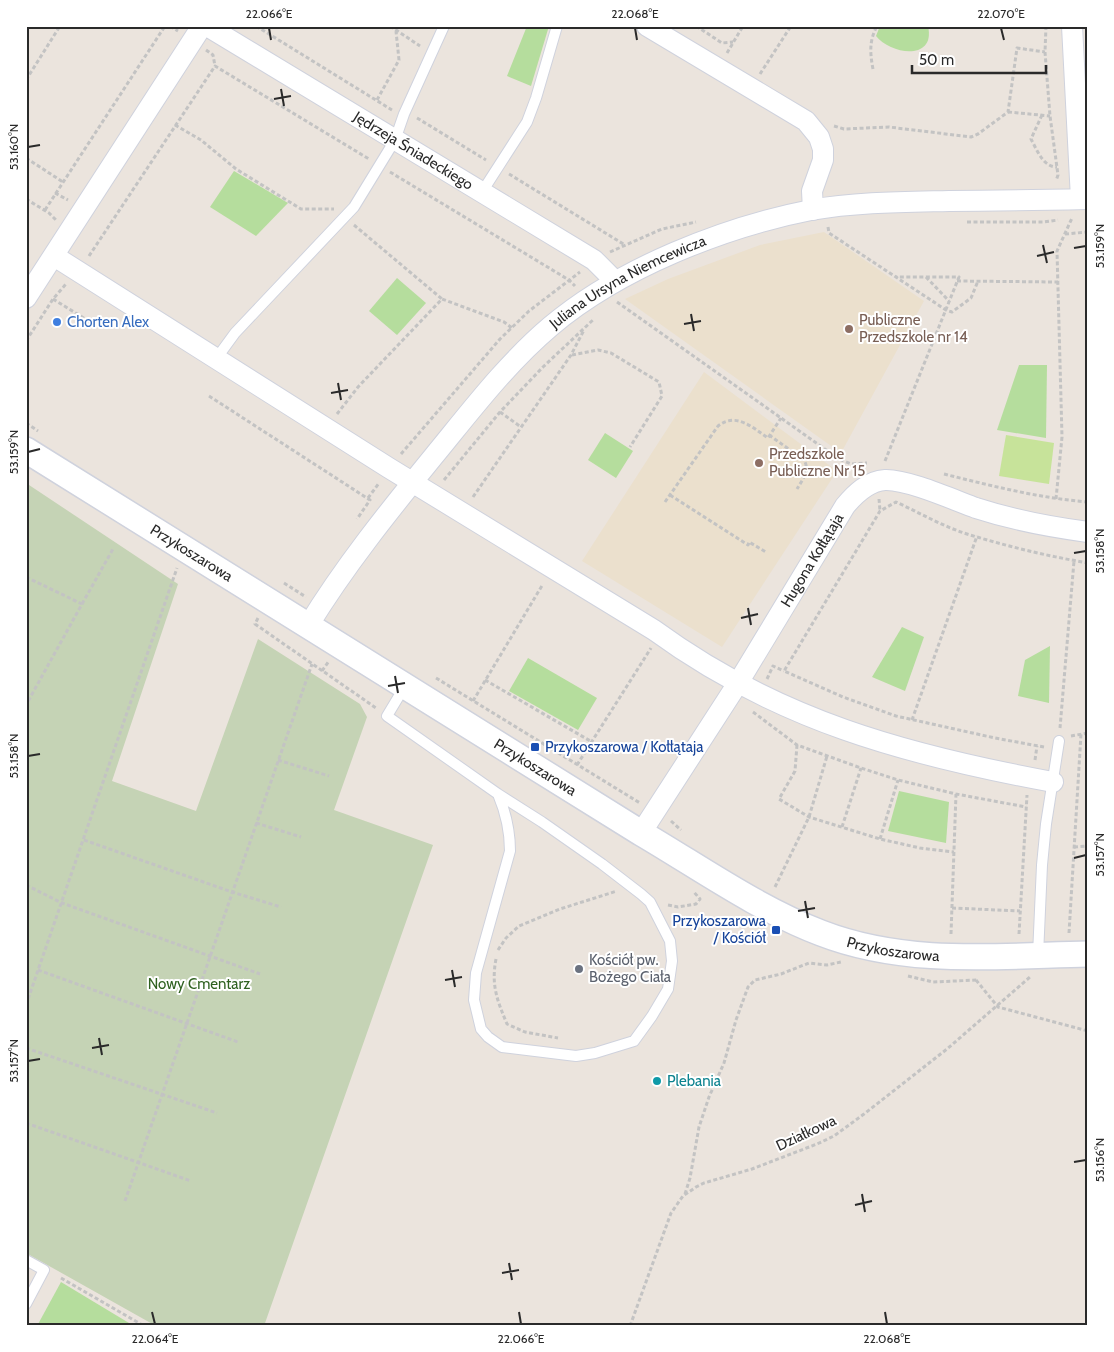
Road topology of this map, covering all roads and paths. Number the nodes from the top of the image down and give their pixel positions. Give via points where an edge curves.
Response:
1 (60, 26) edge
2 (165, 26) edge
3 (202, 26) edge
4 (207, 26) edge
5 (256, 26) edge
6 (390, 26) edge
7 (444, 26) edge
8 (557, 26) edge
9 (647, 26) edge
10 (696, 26) edge
11 (743, 26) edge
12 (791, 26) edge
13 (877, 26) edge
14 (1046, 26) edge
15 (1072, 26) edge
16 (396, 30) junction
17 (733, 42) junction
18 (1045, 52) junction
19 (431, 54) junction
20 (718, 68) junction
21 (873, 68) dead end
22 (760, 77) dead end
23 (26, 80) edge
24 (377, 100) junction
25 (1008, 112) junction
26 (404, 114) junction
27 (1042, 115) junction
28 (1050, 116) junction
29 (828, 122) dead end
30 (175, 125) junction
31 (396, 140) junction
32 (26, 158) edge
33 (380, 166) junction
34 (1057, 166) junction
35 (498, 167) junction
36 (63, 182) junction
37 (1051, 186) dead end
38 (482, 192) junction
39 (1079, 208) edge
40 (44, 210) dead end
41 (817, 219) junction
42 (350, 221) junction
43 (698, 222) dead end
44 (963, 222) dead end
45 (837, 226) dead end
46 (828, 227) junction
47 (1088, 232) edge
48 (1065, 234) junction
49 (54, 256) junction
50 (76, 271) junction
51 (896, 277) junction
52 (926, 277) junction
53 (957, 281) junction
54 (978, 281) junction
55 (1058, 282) junction
56 (618, 289) junction
57 (26, 298) edge
58 (442, 299) junction
59 (588, 299) junction
60 (53, 300) junction
61 (949, 301) junction
62 (946, 310) junction
63 (95, 325) dead end
64 (512, 328) dead end
65 (585, 328) junction
66 (26, 341) edge
67 (571, 355) junction
68 (216, 359) junction
69 (209, 396) dead end
70 (500, 412) junction
71 (781, 418) junction
72 (332, 421) dead end
73 (521, 427) junction
74 (26, 428) edge
75 (769, 435) junction
76 (34, 444) edge
77 (630, 447) dead end
78 (880, 461) dead end
79 (885, 461) junction
80 (874, 462) dead end
81 (892, 462) dead end
82 (939, 473) dead end
83 (412, 482) junction
84 (797, 489) dead end
85 (670, 495) junction
86 (435, 496) junction
87 (1056, 499) junction
88 (471, 500) dead end
89 (665, 502) dead end
90 (1088, 502) edge
91 (354, 524) dead end
92 (1088, 532) edge
93 (977, 536) junction
94 (113, 549) dead end
95 (766, 552) dead end
96 (1074, 561) junction
97 (1088, 563) edge
98 (170, 564) dead end
99 (26, 577) edge
100 (544, 584) dead end
101 (82, 604) junction
102 (255, 624) dead end
103 (308, 626) junction
104 (655, 641) dead end
105 (312, 664) junction
106 (436, 678) dead end
107 (485, 680) junction
108 (738, 683) junction
109 (405, 686) junction
110 (472, 702) junction
111 (26, 705) edge
112 (751, 711) dead end
113 (387, 716) junction
114 (912, 720) junction
115 (1081, 734) dead end
116 (592, 742) junction
117 (797, 745) junction
118 (1058, 745) junction
119 (827, 756) junction
120 (278, 760) junction
121 (577, 765) junction
122 (861, 768) junction
123 (329, 776) dead end
124 (1029, 777) junction
125 (898, 780) junction
126 (1053, 782) junction
127 (498, 794) junction
128 (956, 794) junction
129 (1026, 807) junction
130 (673, 814) dead end
131 (810, 817) junction
132 (256, 822) junction
133 (647, 824) junction
134 (842, 827) junction
135 (301, 837) dead end
136 (880, 839) junction
137 (84, 840) junction
138 (1088, 846) edge
139 (1074, 847) junction
140 (954, 852) junction
141 (768, 882) dead end
142 (26, 885) edge
143 (632, 887) junction
144 (232, 892) junction
145 (62, 903) junction
146 (696, 904) dead end
147 (682, 906) dead end
148 (281, 907) dead end
149 (952, 908) junction
150 (1020, 911) junction
151 (1069, 933) junction
152 (942, 934) dead end
153 (951, 934) junction
154 (1010, 934) dead end
155 (1019, 934) junction
156 (960, 935) dead end
157 (1082, 943) edge
158 (1036, 955) junction
159 (210, 956) junction
160 (842, 962) dead end
161 (38, 970) junction
162 (260, 974) dead end
163 (976, 980) dead end
164 (26, 1005) edge
165 (998, 1007) junction
166 (186, 1023) junction
167 (1088, 1032) edge
168 (562, 1039) dead end
169 (238, 1042) dead end
170 (26, 1048) edge
171 (162, 1094) junction
172 (217, 1113) dead end
173 (26, 1123) edge
174 (138, 1161) junction
175 (191, 1181) dead end
176 (685, 1195) junction
177 (124, 1201) dead end
178 (26, 1260) edge
179 (62, 1278) dead end
180 (26, 1304) edge
181 (144, 1326) edge
182 (630, 1326) edge

1 - 23 path
2 - 36 path
3 - 49 street
4 - 31 street, Jędrzeja Śniadeckiego
5 - 24 path
6 - 16 path
7 - 19 lane
8 - 35 lane via 527,122
9 - 20 street
10 - 17 path via 722,43
11 - 17 path
12 - 22 path via 760,72
13 - 21 path via 870,43
14 - 18 path
15 - 39 street
16 - 19 path
16 - 24 path via 398,60
17 - 20 path
18 - 25 path via 1017,48
18 - 28 path
19 - 26 lane
20 - 41 street via 806,121 819,137 823,160 812,191
24 - 26 path
25 - 27 path
25 - 29 path via 971,138 889,127 844,129
26 - 31 lane
26 - 35 path via 412,115
27 - 28 path
27 - 34 path via 1031,139 1043,160 1052,167
28 - 34 path
30 - 33 path via 215,66
30 - 42 path via 201,140 236,169 301,209 337,209
30 - 50 path via 86,261
31 - 33 lane
31 - 38 street, Jędrzeja Śniadeckiego
32 - 36 path
33 - 42 lane via 354,207
33 - 59 path via 570,280
34 - 37 path via 1058,178
35 - 38 lane
35 - 43 path via 626,245 662,229
36 - 40 path
38 - 56 street, Jędrzeja Śniadeckiego via 594,260
39 - 41 street, Juliana Ursyna Niemcewicza via 882,202
39 - 44 path via 1044,222
39 - 48 path
41 - 46 path
41 - 56 street, Juliana Ursyna Niemcewicza via 759,222 694,244
42 - 58 path
42 - 68 lane via 235,333
45 - 46 path
46 - 51 path via 829,233
47 - 48 path
48 - 55 path via 1057,251
49 - 50 street
49 - 57 street
50 - 60 path
50 - 68 street
51 - 52 path
51 - 62 path
52 - 53 path via 959,277
52 - 61 path
53 - 54 path
53 - 61 path
54 - 55 path
54 - 62 path via 970,298 952,312
55 - 87 path via 1062,437
56 - 59 street, Juliana Ursyna Niemcewicza
56 - 71 path via 615,301
58 - 64 path
58 - 72 path via 352,393
59 - 65 path via 601,312
59 - 83 street, Juliana Ursyna Niemcewicza via 551,326 501,375
60 - 63 path
60 - 66 path
61 - 62 path
62 - 79 path
65 - 67 path
65 - 70 path
67 - 73 path
67 - 77 path via 598,350 612,353 659,382 662,396
68 - 83 street
69 - 91 path via 370,500
70 - 73 path
70 - 86 path via 445,478
71 - 75 path
71 - 80 path via 839,459 860,465
73 - 88 path
74 - 76 path
75 - 84 path via 807,464
75 - 85 path via 768,438 742,421 734,419 721,423
76 - 103 street, Przykoszarowa
78 - 79 path
79 - 81 path
82 - 87 path
83 - 86 street
83 - 103 street, Juliana Ursyna Niemcewicza via 348,566
85 - 89 path
85 - 95 path via 748,545 749,542
86 - 108 street
87 - 90 path
92 - 108 street, Hugona Kołłątaja via 1033,524 896,481 886,480 866,486 845,506
93 - 96 path
93 - 114 path
93 - 114 path via 940,524 896,502 880,511 784,671 843,697
94 - 101 path
96 - 97 path
96 - 118 path
98 - 137 path via 178,569
99 - 101 path
100 - 107 path
101 - 111 path
102 - 105 path
103 - 109 street, Przykoszarowa
104 - 116 path
105 - 113 path
105 - 120 path
106 - 110 path
107 - 110 path
107 - 116 path
108 - 124 street via 787,708 869,739
108 - 133 street, Hugona Kołłątaja
109 - 113 lane
109 - 133 street, Przykoszarowa
110 - 121 path
112 - 117 path
113 - 127 lane
114 - 118 path via 995,738
115 - 139 path
116 - 121 path
117 - 119 path
117 - 131 path via 795,771 778,799
118 - 126 lane
119 - 122 path
119 - 131 path
120 - 123 path
120 - 132 path
121 - 133 path via 636,800
122 - 125 path
122 - 134 path
124 - 126 street
124 - 129 path
125 - 128 path
125 - 136 path
126 - 158 lane via 1046,824
127 - 143 lane
127 - 143 lane via 510,833 510,851 476,973 474,1000 481,1028 502,1047 576,1056 634,1041 668,989 672,961 670,941 657,914 650,902
128 - 129 path
128 - 140 path
129 - 150 path
130 - 133 path via 670,820 682,834
131 - 134 path
131 - 141 path via 775,887
132 - 135 path
132 - 144 path
133 - 158 street, Przykoszarowa via 729,886 822,933 883,950 920,955
134 - 136 path
136 - 140 path
137 - 144 path
137 - 145 path
138 - 139 path
139 - 151 path
140 - 149 path
142 - 145 path
143 - 168 path via 518,926 498,950 494,986 507,1024 525,1032
144 - 148 path
144 - 159 path
145 - 159 path
145 - 161 path
146 - 147 path
149 - 150 path
149 - 153 path
150 - 155 path
151 - 157 path
151 - 158 path
152 - 153 path
153 - 156 path
154 - 155 path
155 - 158 path
157 - 158 street, Przykoszarowa
158 - 165 path, Działkowa via 1017,988
159 - 162 path
159 - 166 path
160 - 176 path via 827,965 809,963 755,980 748,987 699,1127
161 - 164 path
161 - 166 path
163 - 165 path
165 - 167 path
165 - 176 path, Działkowa via 834,1136 752,1169 704,1183
166 - 169 path
166 - 171 path
170 - 171 path
171 - 172 path
171 - 174 path
173 - 174 path
174 - 175 path
174 - 177 path
176 - 182 path, Działkowa via 670,1213
178 - 180 lane via 44,1270
179 - 181 path

